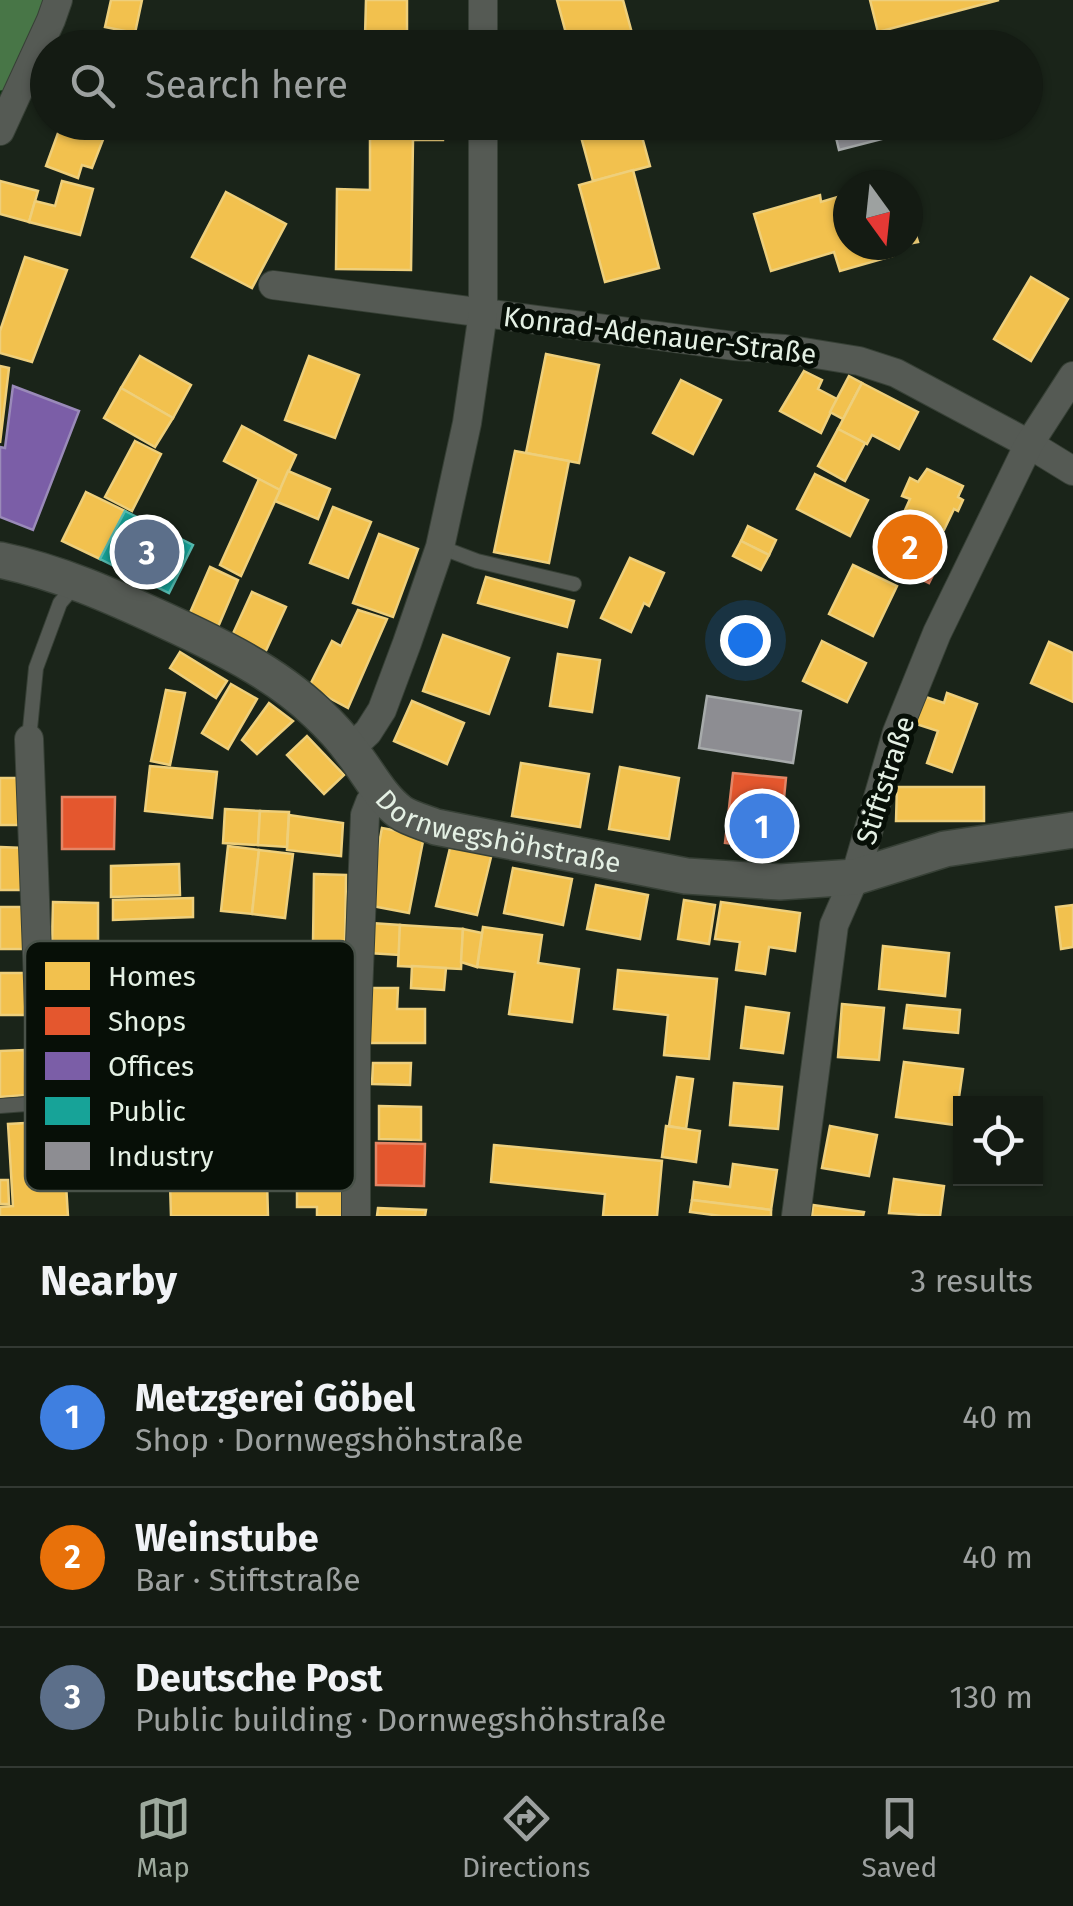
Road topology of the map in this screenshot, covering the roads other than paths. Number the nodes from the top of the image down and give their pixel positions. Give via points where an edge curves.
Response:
1 (58, 0) edge
2 (482, 0) edge
3 (46, 30) edge
4 (482, 30) edge
5 (30, 66) edge
6 (0, 131) edge
7 (482, 140) edge
8 (273, 286) dead end
9 (482, 313) junction
10 (1073, 376) edge
11 (1030, 444) junction
12 (1073, 471) edge
13 (440, 548) junction
14 (0, 560) edge
15 (78, 582) junction
16 (574, 584) dead end
17 (30, 739) joint
18 (350, 749) junction
19 (380, 791) junction
20 (1073, 830) edge
21 (855, 877) junction
22 (37, 941) edge
23 (356, 1046) joint
24 (25, 1104) edge
25 (0, 1106) edge
26 (356, 1216) edge
27 (796, 1216) edge

1 - 3 street
2 - 4 street
5 - 6 street
7 - 9 street
8 - 9 street, Konrad-Adenauer-Straße
9 - 11 street, Konrad-Adenauer-Straße via 859,360
9 - 13 street
10 - 11 street, Stiftstraße
11 - 12 street, Konrad-Adenauer-Straße
11 - 21 street, Stiftstraße via 937,633 897,732
13 - 16 lane
13 - 18 street via 382,710
14 - 15 street, Dornwegshöhstraße
15 - 17 lane via 60,604 36,668
15 - 18 street, Dornwegshöhstraße via 270,676
17 - 22 street
18 - 19 street, Dornwegshöhstraße
19 - 21 street, Dornwegshöhstraße via 401,812 436,827 686,876 780,882
19 - 23 street via 365,815
20 - 21 street, Dornwegshöhstraße via 944,849
21 - 27 street, Stiftstraße via 834,926
23 - 26 street
24 - 25 lane

